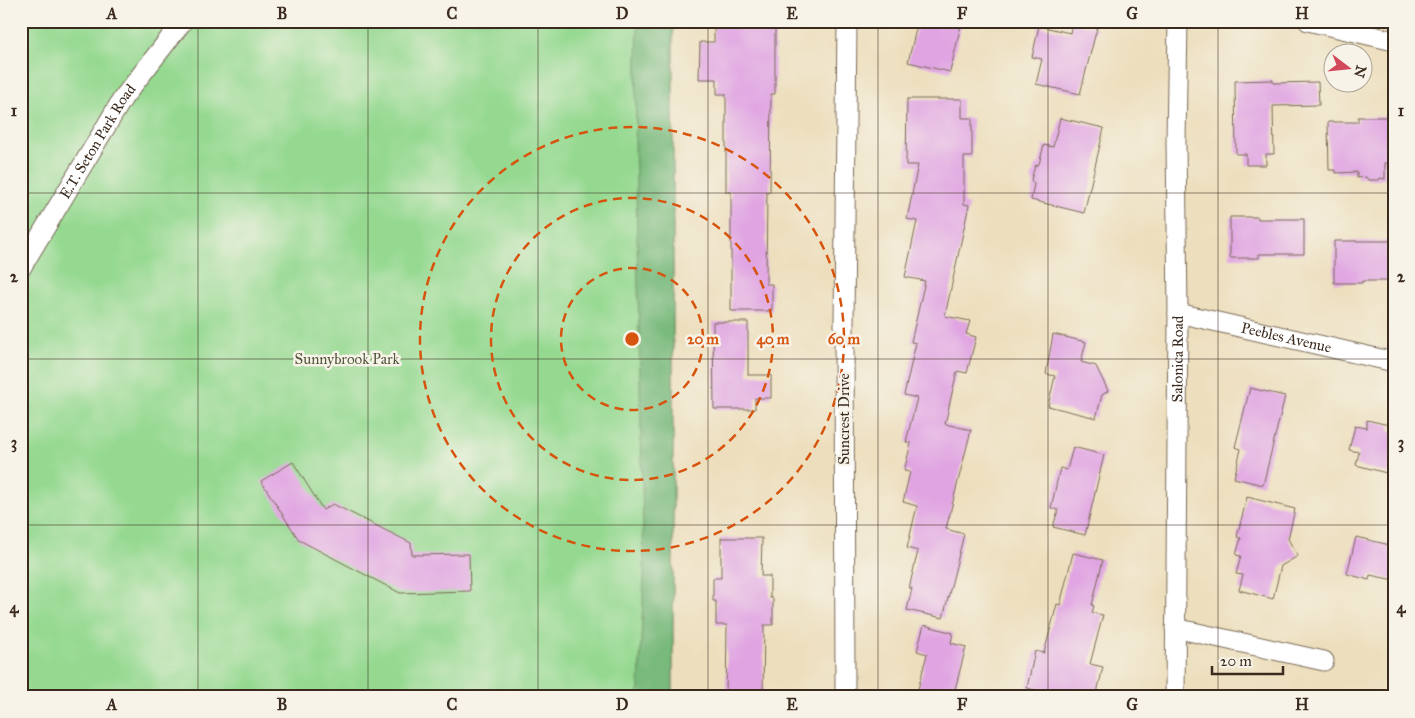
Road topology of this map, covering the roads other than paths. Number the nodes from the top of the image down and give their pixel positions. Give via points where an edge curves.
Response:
1 (183, 21) edge
2 (847, 21) edge
3 (1178, 21) edge
4 (1308, 21) edge
5 (1394, 41) edge
6 (21, 268) edge
7 (1178, 313) junction
8 (1394, 362) edge
9 (1175, 628) junction
10 (1324, 661) dead end
11 (845, 697) edge
12 (1175, 697) edge

1 - 6 street, E.T. Seton Park Road via 123,98
2 - 11 street, Suncrest Drive
3 - 7 street, Salonica Road
4 - 5 street
7 - 8 street, Peebles Avenue
7 - 9 street, Salonica Road
9 - 10 street
9 - 12 street, Salonica Road

